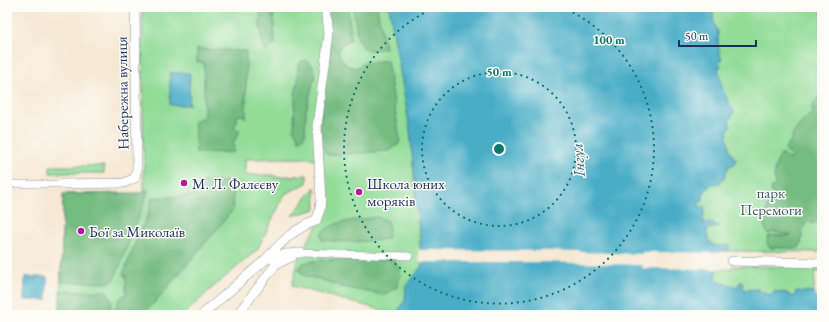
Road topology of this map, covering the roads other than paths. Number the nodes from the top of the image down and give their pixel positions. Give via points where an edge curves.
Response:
1 (135, 7) edge
2 (326, 7) edge
3 (7, 184) edge
4 (63, 184) joint
5 (300, 253) junction
6 (409, 256) dead end
7 (265, 260) junction
8 (732, 262) dead end
9 (822, 263) edge
10 (202, 315) edge
11 (237, 315) edge

1 - 4 street, Набережна вулиця via 135,178 124,183
2 - 7 street via 329,34 317,126 320,210 316,221 306,224 288,236
3 - 4 street
5 - 6 street
5 - 7 street
5 - 11 street via 276,264
7 - 10 street
8 - 9 street

